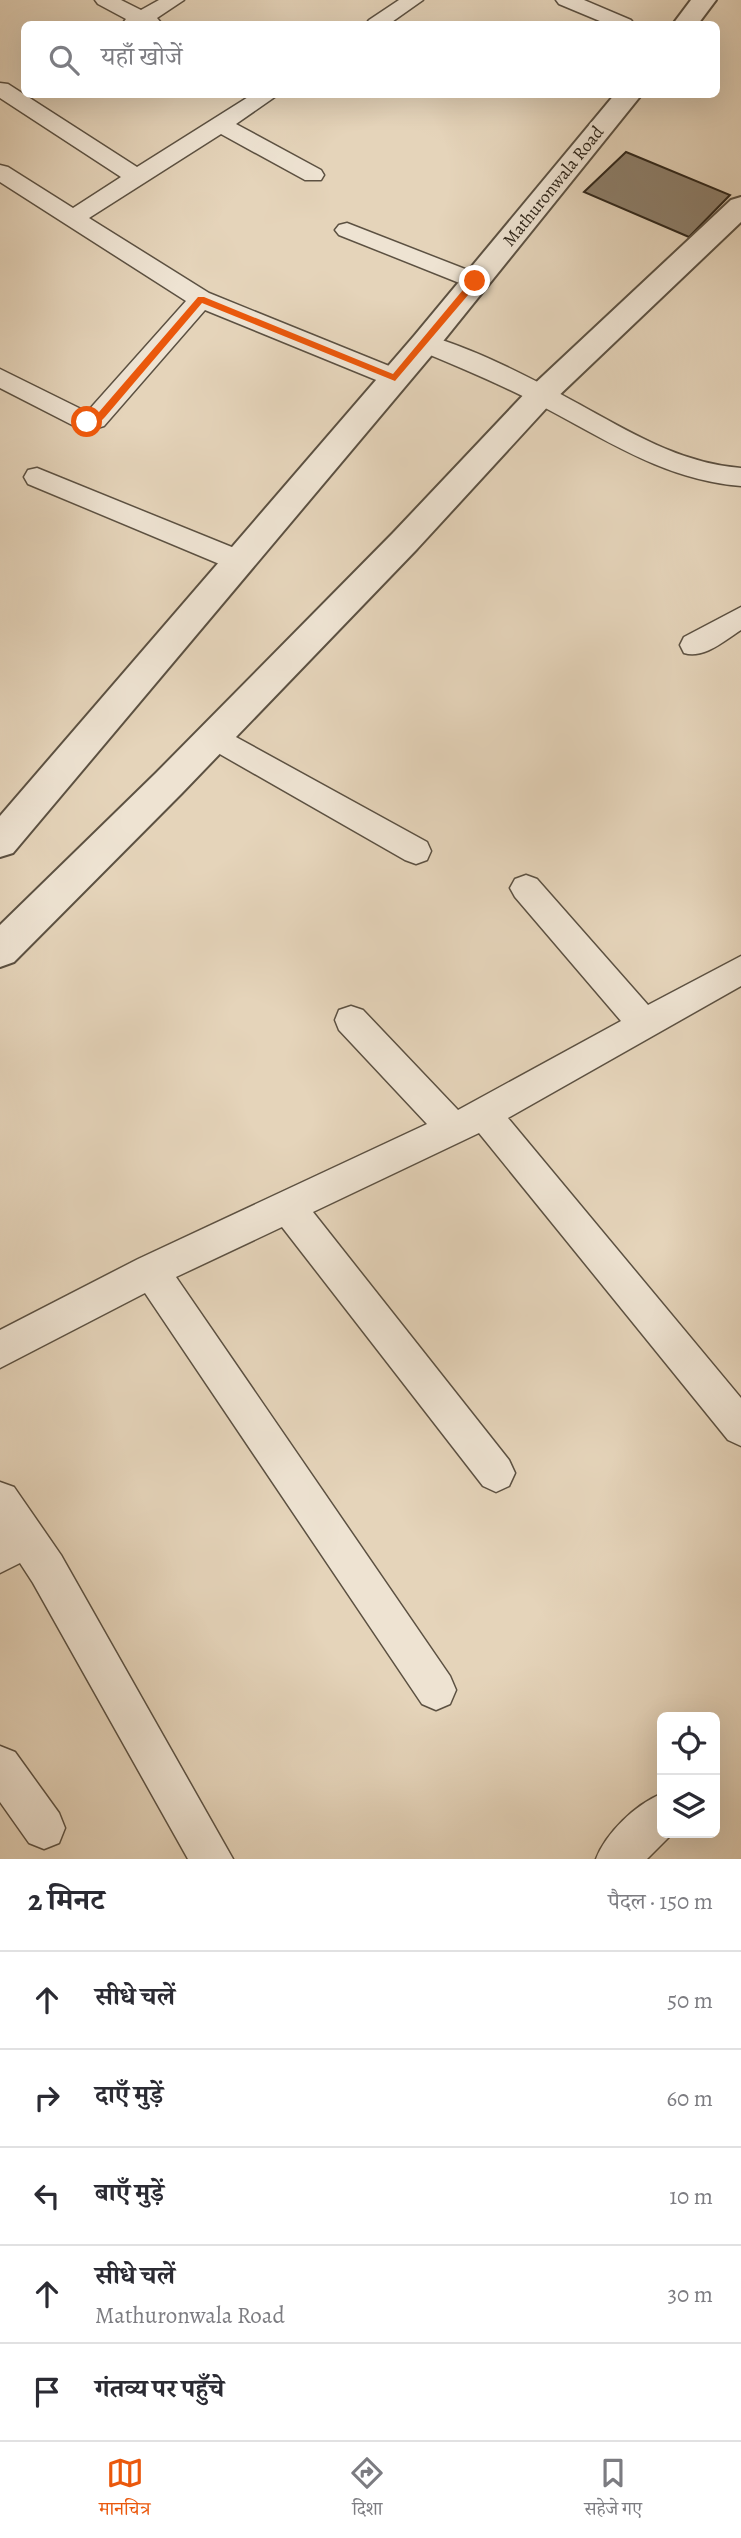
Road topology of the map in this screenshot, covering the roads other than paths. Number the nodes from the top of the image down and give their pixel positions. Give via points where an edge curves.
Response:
1 (105, 0) edge
2 (174, 0) edge
3 (413, 0) edge
4 (566, 0) edge
5 (704, 0) edge
6 (139, 21) edge
7 (145, 21) edge
8 (381, 21) edge
9 (617, 21) edge
10 (687, 21) edge
11 (22, 98) edge
12 (264, 98) edge
13 (626, 98) edge
14 (222, 125) junction
15 (0, 172) edge
16 (313, 175) dead end
17 (138, 178) junction
18 (741, 206) edge
19 (71, 219) junction
20 (347, 230) dead end
21 (475, 281) junction
22 (201, 299) junction
23 (425, 343) junction
24 (0, 377) edge
25 (395, 378) junction
26 (541, 394) junction
27 (37, 477) dead end
28 (741, 477) edge
29 (239, 561) junction
30 (741, 617) edge
31 (694, 645) dead end
32 (214, 737) junction
33 (0, 842) edge
34 (416, 851) dead end
35 (526, 888) dead end
36 (0, 950) edge
37 (741, 970) edge
38 (351, 1020) dead end
39 (644, 1024) junction
40 (469, 1121) junction
41 (288, 1207) junction
42 (151, 1271) junction
43 (0, 1350) edge
44 (741, 1427) edge
45 (496, 1473) dead end
46 (0, 1501) edge
47 (12, 1545) edge
48 (436, 1690) dead end
49 (0, 1768) edge
50 (657, 1820) edge
51 (44, 1828) dead end
52 (212, 1859) edge
53 (617, 1859) edge

1 - 6 street
2 - 7 street
3 - 8 street
4 - 9 street
5 - 10 street
11 - 17 street
12 - 14 street
13 - 21 street, Mathuronwala Road
14 - 16 street
14 - 17 street
15 - 19 street
17 - 19 street
18 - 26 street
19 - 22 street
20 - 21 street
21 - 23 street, Mathuronwala Road
22 - 24 street via 95,420 79,419
22 - 25 street
23 - 25 street, Mathuronwala Road
23 - 26 street
25 - 29 street, Mathuronwala Road
26 - 28 street via 677,466 705,475
26 - 32 street
27 - 29 street
29 - 33 street, Mathuronwala Road
30 - 31 street
32 - 34 street
32 - 36 street
35 - 39 street
37 - 39 street
38 - 40 street
39 - 40 street
40 - 41 street
40 - 44 street
41 - 42 street
41 - 45 street
42 - 43 street
42 - 48 street
46 - 47 street
47 - 52 street via 47,1569
49 - 51 street
50 - 53 street

